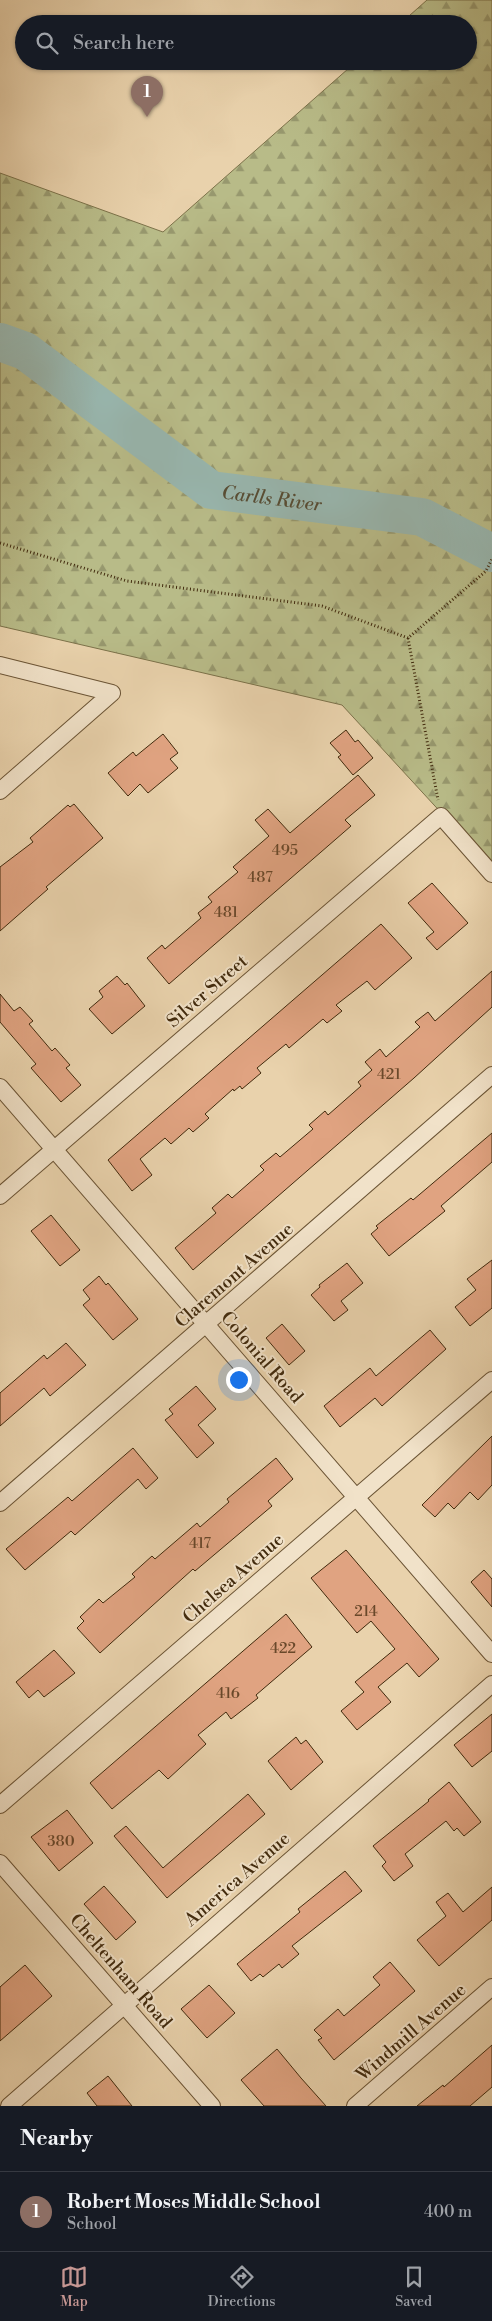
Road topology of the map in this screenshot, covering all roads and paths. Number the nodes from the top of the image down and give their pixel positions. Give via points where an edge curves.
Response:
1 (0, 543) edge
2 (492, 559) edge
3 (408, 638) junction
4 (0, 666) edge
5 (0, 790) edge
6 (441, 816) junction
7 (492, 874) edge
8 (492, 1075) edge
9 (0, 1087) edge
10 (54, 1149) junction
11 (0, 1196) edge
12 (207, 1324) junction
13 (492, 1380) edge
14 (357, 1497) junction
15 (0, 1503) edge
16 (492, 1654) edge
17 (492, 1684) edge
18 (0, 1805) edge
19 (0, 1863) edge
20 (492, 1987) edge
21 (123, 2005) junction
22 (9, 2106) edge
23 (212, 2106) edge
24 (355, 2106) edge

1 - 3 path via 126,581 322,606
2 - 3 path via 486,571
3 - 6 path
4 - 5 street via 112,693
6 - 7 street
6 - 10 street, Silver Street
8 - 12 street, Claremont Avenue
9 - 10 street, Colonial Road
10 - 11 street, Silver Street
10 - 12 street, Colonial Road
12 - 14 street, Colonial Road
12 - 15 street, Claremont Avenue
13 - 14 street, Chelsea Avenue
14 - 16 street, Colonial Road
14 - 18 street, Chelsea Avenue
17 - 21 street, America Avenue
19 - 21 street, Cheltenham Road
20 - 24 street, Windmill Avenue
21 - 22 street, America Avenue
21 - 23 street, Cheltenham Road

